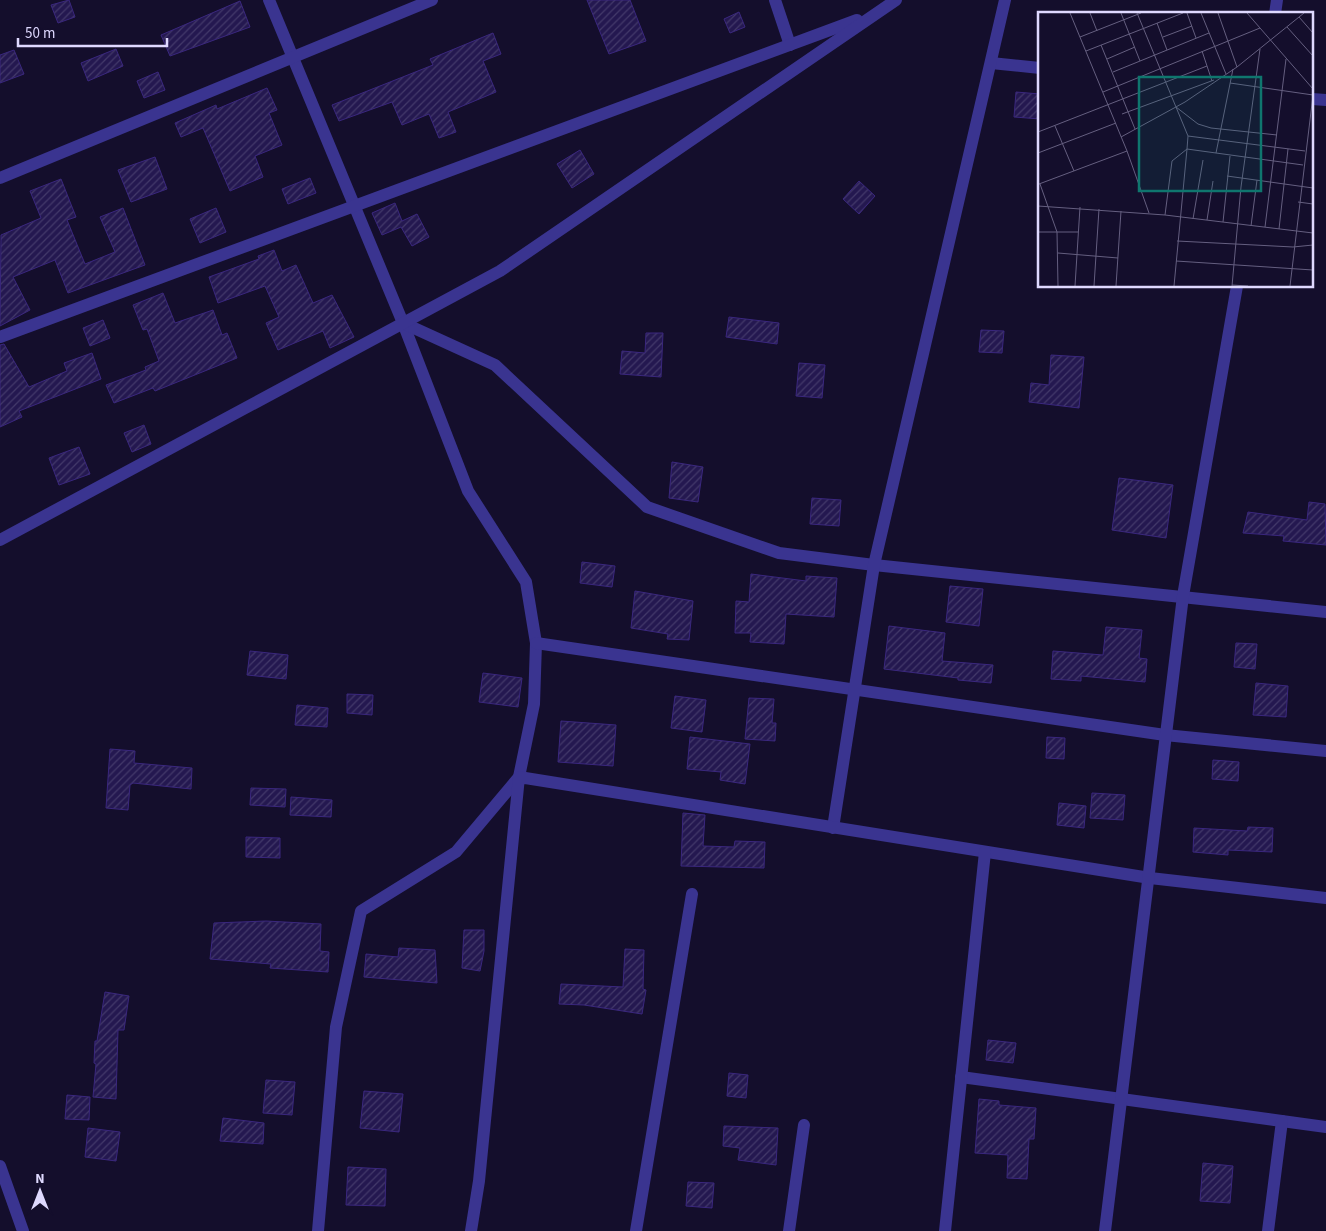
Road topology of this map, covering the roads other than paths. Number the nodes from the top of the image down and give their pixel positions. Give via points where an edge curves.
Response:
1 (269, 0) edge
2 (432, 0) edge
3 (776, 0) edge
4 (896, 0) edge
5 (1005, 0) edge
6 (876, 13) junction
7 (790, 45) junction
8 (293, 57) junction
9 (991, 63) junction
10 (1038, 68) edge
11 (0, 178) edge
12 (354, 206) junction
13 (1237, 288) edge
14 (403, 322) junction
15 (0, 337) edge
16 (0, 540) edge
17 (874, 565) junction
18 (1183, 596) junction
19 (1326, 612) edge
20 (536, 643) junction
21 (855, 689) junction
22 (1165, 734) junction
23 (1326, 751) edge
24 (519, 777) junction
25 (834, 828) junction
26 (985, 852) junction
27 (1150, 878) junction
28 (692, 894) dead end
29 (1326, 898) edge
30 (961, 1077) junction
31 (1122, 1099) junction
32 (1282, 1121) junction
33 (804, 1126) dead end
34 (1326, 1127) edge
35 (0, 1166) edge
36 (23, 1231) edge
37 (318, 1231) edge
38 (472, 1231) edge
39 (636, 1231) edge
40 (789, 1231) edge
41 (945, 1231) edge
42 (1105, 1231) edge
43 (1268, 1231) edge

1 - 8 street
2 - 8 street
3 - 7 street
4 - 6 street
5 - 9 street
6 - 7 street
6 - 14 street via 500,271
7 - 12 street
8 - 11 street
8 - 12 street
9 - 10 street
9 - 17 street
12 - 14 street
12 - 15 street
13 - 18 street
14 - 16 street
14 - 17 street via 494,365 647,507 779,553
14 - 20 street via 468,491 526,582
17 - 18 street
17 - 21 street
18 - 19 street
18 - 22 street
20 - 21 street
20 - 24 street via 534,704
21 - 22 street
21 - 25 street
22 - 23 street
22 - 27 street
24 - 25 street
24 - 37 street via 456,852 361,911 336,1027
24 - 38 street
25 - 26 street
26 - 27 street
26 - 30 street
27 - 29 street
27 - 31 street
28 - 39 street
30 - 31 street
30 - 41 street
31 - 32 street
31 - 42 street
32 - 34 street
32 - 43 street
33 - 40 street
35 - 36 street

